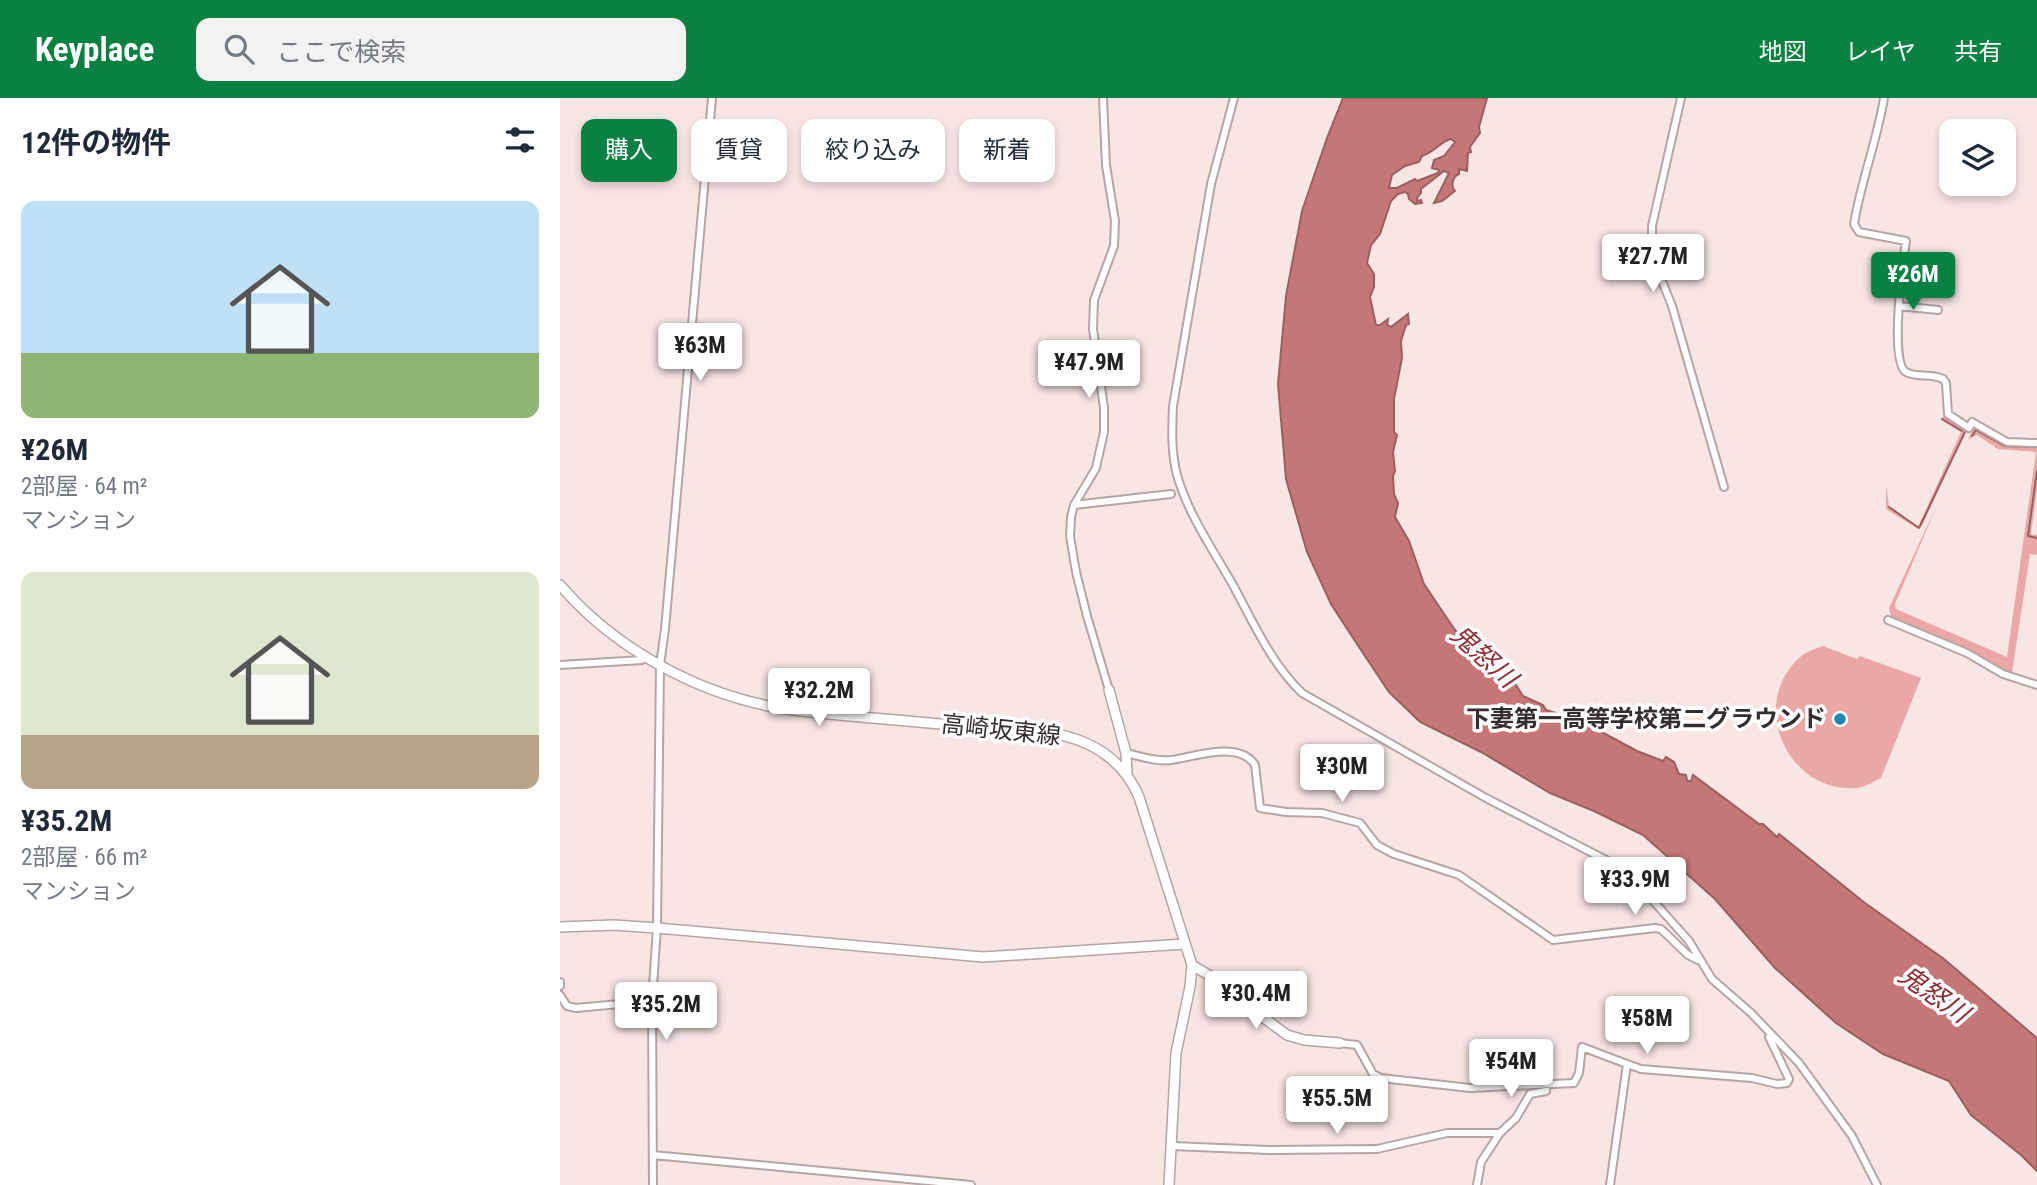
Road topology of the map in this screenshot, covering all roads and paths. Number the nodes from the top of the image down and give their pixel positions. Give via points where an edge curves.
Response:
1 (712, 98) edge
2 (1103, 98) edge
3 (1234, 98) edge
4 (1681, 98) edge
5 (1884, 98) edge
6 (1899, 306) junction
7 (1938, 310) dead end
8 (2037, 443) edge
9 (1724, 486) dead end
10 (1171, 494) dead end
11 (1074, 505) junction
12 (560, 585) edge
13 (1888, 620) dead end
14 (647, 657) junction
15 (560, 665) edge
16 (660, 665) junction
17 (2037, 685) edge
18 (1109, 690) joint
19 (1126, 753) junction
20 (1127, 775) junction
21 (560, 927) edge
22 (657, 928) junction
23 (1185, 944) junction
24 (1700, 961) junction
25 (1192, 965) junction
26 (560, 995) edge
27 (652, 1001) junction
28 (1765, 1029) junction
29 (1340, 1043) joint
30 (1627, 1064) junction
31 (1547, 1083) junction
32 (1500, 1133) junction
33 (1172, 1146) junction
34 (653, 1155) junction
35 (653, 1185) edge
36 (971, 1185) edge
37 (1169, 1185) edge
38 (1476, 1185) edge
39 (1611, 1185) edge
40 (1877, 1185) edge

1 - 16 street
2 - 11 street via 1106,165 1115,221 1114,246 1094,300 1104,432 1096,468
3 - 24 street via 1211,184 1173,406 1177,475 1192,513 1261,637 1302,693 1608,861 1667,914
4 - 9 street via 1651,248
5 - 6 street via 1854,224 1859,232 1906,241
6 - 7 street
6 - 8 street via 1903,369 1943,379 1948,414 1969,428 1972,422 2007,442
10 - 11 street
11 - 18 street via 1070,536 1076,572
12 - 14 main road, 高崎坂東線 via 596,620
13 - 17 street via 1968,653 2003,674
14 - 15 street
14 - 16 main road, 高崎坂東線
16 - 20 main road, 高崎坂東線 via 721,692 774,707 1068,736 1102,751
16 - 22 street
18 - 19 main road
19 - 20 main road
19 - 24 street via 1169,760 1213,751 1241,754 1255,765 1260,808 1322,813 1360,823 1377,845 1459,875 1553,940 1655,928
20 - 23 main road, 高崎坂東線 via 1139,797
21 - 22 main road
22 - 23 main road via 983,957
22 - 27 street
23 - 25 main road, 高崎坂東線
24 - 28 street via 1712,979
25 - 29 main road via 1235,990 1287,1035
25 - 33 main road, 高崎坂東線 via 1176,1053
26 - 27 street via 567,1006 576,1008
27 - 34 street
28 - 30 street via 1787,1070 1787,1083
28 - 40 street via 1817,1086 1852,1136
29 - 31 street via 1357,1045 1373,1074 1381,1078 1470,1088
30 - 31 street via 1582,1047 1574,1083
30 - 39 street
31 - 32 street via 1546,1091 1530,1094 1516,1118
32 - 33 street via 1447,1133 1377,1149
32 - 38 street via 1481,1162
33 - 37 main road, 高崎坂東線
34 - 35 street
34 - 36 street

